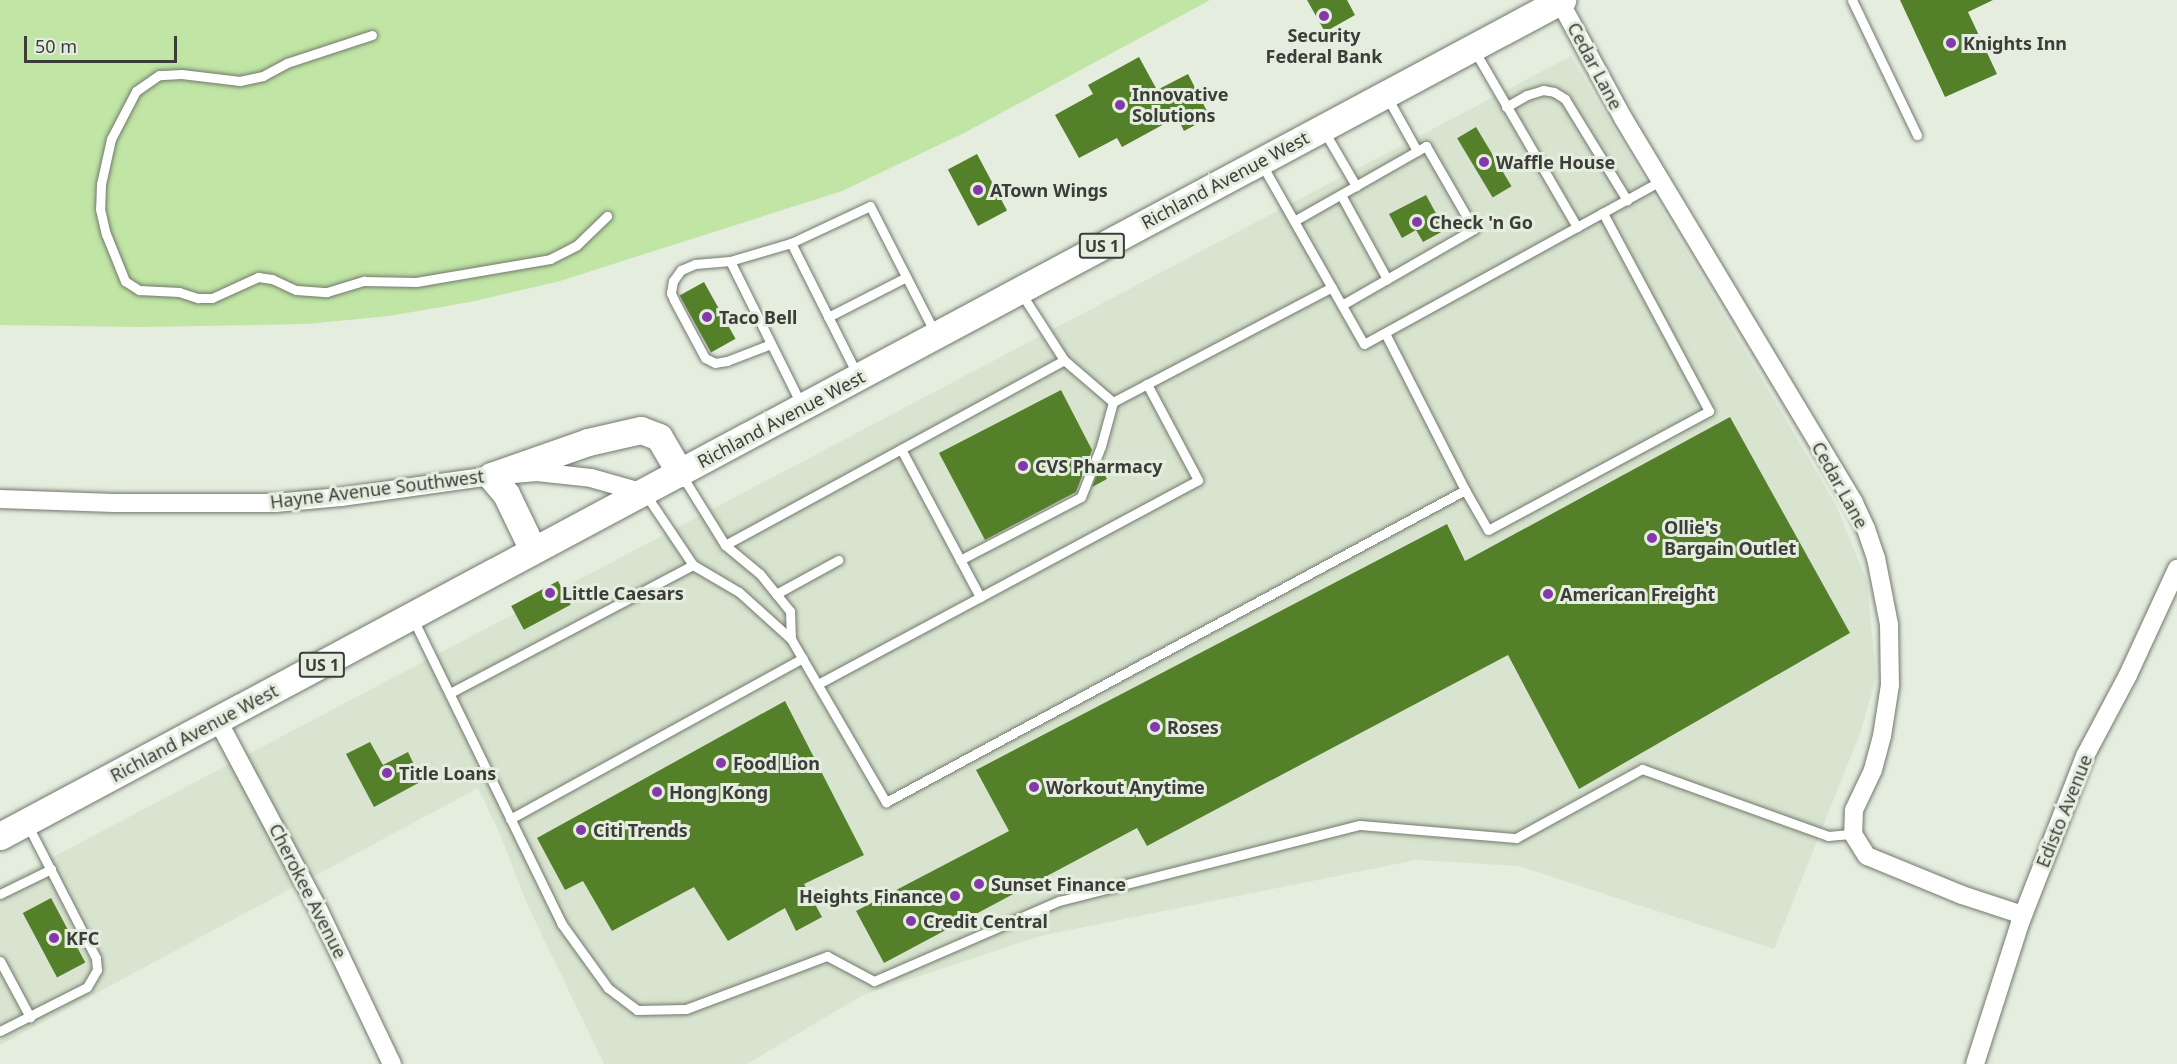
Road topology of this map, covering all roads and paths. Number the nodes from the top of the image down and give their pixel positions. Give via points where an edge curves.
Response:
1 (1560, 0) edge
2 (1852, 0) edge
3 (372, 35) dead end
4 (1473, 48) junction
5 (1386, 94) junction
6 (1506, 107) junction
7 (1323, 129) junction
8 (1917, 135) dead end
9 (1417, 151) junction
10 (1261, 162) junction
11 (1660, 181) junction
12 (1356, 186) junction
13 (1341, 195) junction
14 (1627, 200) junction
15 (1603, 213) junction
16 (607, 216) dead end
17 (1294, 221) junction
18 (1577, 227) junction
19 (791, 243) junction
20 (730, 261) junction
21 (906, 277) junction
22 (1388, 279) junction
23 (1332, 287) junction
24 (1019, 290) junction
25 (1342, 305) junction
26 (828, 317) junction
27 (1385, 333) junction
28 (936, 335) junction
29 (771, 345) junction
30 (1064, 360) junction
31 (858, 377) junction
32 (1147, 384) junction
33 (1113, 402) junction
34 (802, 407) junction
35 (901, 449) junction
36 (680, 473) junction
37 (491, 476) junction
38 (1465, 490) junction
39 (644, 493) junction
40 (0, 500) edge
41 (725, 545) junction
42 (533, 550) junction
43 (838, 560) dead end
44 (960, 560) junction
45 (693, 565) junction
46 (2177, 569) edge
47 (776, 594) junction
48 (980, 597) junction
49 (412, 616) junction
50 (791, 639) junction
51 (803, 658) junction
52 (818, 684) junction
53 (450, 693) junction
54 (218, 722) junction
55 (510, 819) junction
56 (26, 822) junction
57 (1852, 834) junction
58 (0, 836) edge
59 (51, 869) junction
60 (0, 894) edge
61 (2023, 915) junction
62 (0, 961) edge
63 (30, 1017) junction
64 (0, 1031) edge
65 (392, 1064) edge
66 (1975, 1064) edge

1 - 4 main road, Richland Avenue West / US 1
1 - 11 street, Cedar Lane
2 - 8 lane
3 - 16 lane via 240,81 182,74 159,75 146,81 136,91 111,139 101,184 100,209 124,281 139,290 179,292 198,298 212,298 258,277 296,290 327,292 364,281 416,282 539,261 577,246
4 - 5 main road, Richland Avenue West / US 1
4 - 6 lane
5 - 7 main road, Richland Avenue West / US 1
5 - 9 lane
6 - 14 lane via 1543,90 1565,99
6 - 18 lane
7 - 10 main road, Richland Avenue West / US 1
7 - 12 lane
9 - 12 lane
9 - 22 lane via 1426,146 1474,229
10 - 17 lane
10 - 24 main road, Richland Avenue West / US 1
11 - 14 lane
11 - 57 street, Cedar Lane via 1854,502 1876,558 1889,624 1890,685 1882,735 1873,770 1854,810
12 - 13 lane
13 - 17 lane
13 - 22 lane
14 - 15 lane
15 - 18 lane
15 - 38 lane via 1709,411 1488,530
17 - 23 lane
18 - 27 lane
19 - 20 lane
19 - 21 lane via 870,206
19 - 26 lane
20 - 29 lane
20 - 29 lane via 695,264 681,270 673,281 674,300 702,353 715,363
21 - 26 lane
21 - 28 lane
22 - 25 lane
23 - 25 lane
23 - 32 lane
24 - 28 main road, Richland Avenue West / US 1
24 - 30 lane
25 - 27 lane via 1364,344
26 - 31 lane
27 - 38 lane
28 - 31 main road, Richland Avenue West / US 1
29 - 34 lane
30 - 33 lane
30 - 35 lane
31 - 34 main road, Richland Avenue West / US 1
32 - 33 lane
32 - 48 lane via 1198,480
33 - 44 lane via 1081,497
34 - 36 main road, Richland Avenue West / US 1
35 - 41 lane
35 - 44 lane
36 - 37 main road via 659,437 641,430 588,442
36 - 39 main road, Richland Avenue West / US 1
36 - 41 lane
37 - 39 street, Hayne Avenue Southwest via 560,473
37 - 40 street, Hayne Avenue Southwest via 275,503
37 - 42 main road via 506,494
38 - 52 lane via 886,802
39 - 42 main road, Richland Avenue West / US 1
39 - 45 lane
41 - 47 lane via 760,574
42 - 49 main road, Richland Avenue West / US 1
43 - 47 lane
44 - 48 lane
45 - 50 lane via 739,592
45 - 53 lane
46 - 61 street, Edisto Avenue via 2085,756
47 - 50 lane via 790,611
48 - 52 lane
49 - 53 lane
49 - 54 main road, Richland Avenue West / US 1
50 - 51 lane
51 - 52 lane
51 - 55 lane
53 - 55 lane
54 - 56 main road, Richland Avenue West / US 1
54 - 65 street, Cherokee Avenue via 319,911
55 - 57 lane via 561,923 608,988 637,1010 686,1009 827,956 873,981 1059,901 1360,825 1516,838 1642,769 1828,836
56 - 58 main road, Richland Avenue West / US 1
56 - 59 lane
57 - 61 street via 1867,856
59 - 60 lane
59 - 63 lane via 96,958 97,970 87,987
61 - 66 street, Edisto Avenue
62 - 63 lane
63 - 64 lane

